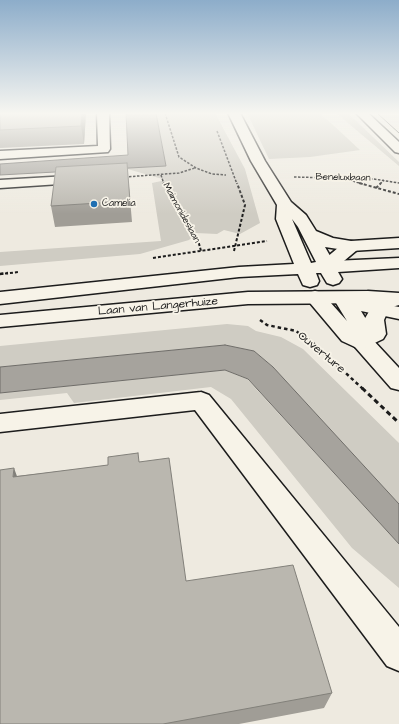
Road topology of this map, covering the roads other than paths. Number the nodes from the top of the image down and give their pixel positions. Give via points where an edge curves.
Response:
1 (104, 147) edge
2 (251, 147) edge
3 (0, 155) edge
4 (104, 178) edge
5 (0, 184) edge
6 (285, 205) junction
7 (311, 235) junction
8 (399, 243) edge
9 (351, 246) junction
10 (399, 263) edge
11 (326, 267) junction
12 (305, 269) junction
13 (315, 297) junction
14 (0, 298) edge
15 (343, 298) junction
16 (392, 305) edge
17 (0, 321) edge
18 (362, 342) junction
19 (399, 382) edge
20 (0, 423) edge
21 (399, 654) edge

1 - 3 main road via 104,156
2 - 6 main road
4 - 5 main road
6 - 7 main road via 300,218
6 - 12 main road via 284,219
7 - 9 main road via 329,243
7 - 11 main road
8 - 9 main road
9 - 11 main road
10 - 11 main road, Laan van Langerhuize
11 - 12 main road, Laan van Langerhuize
11 - 15 main road
12 - 13 main road
12 - 14 main road, Laan van Langerhuize via 239,272
13 - 15 main road, Laan van Langerhuize
13 - 17 main road, Laan van Langerhuize via 248,298
13 - 18 main road via 348,336
15 - 16 main road, Laan van Langerhuize
15 - 18 main road via 362,329
16 - 18 main road via 374,320 376,334
18 - 19 main road
20 - 21 main road via 201,401

